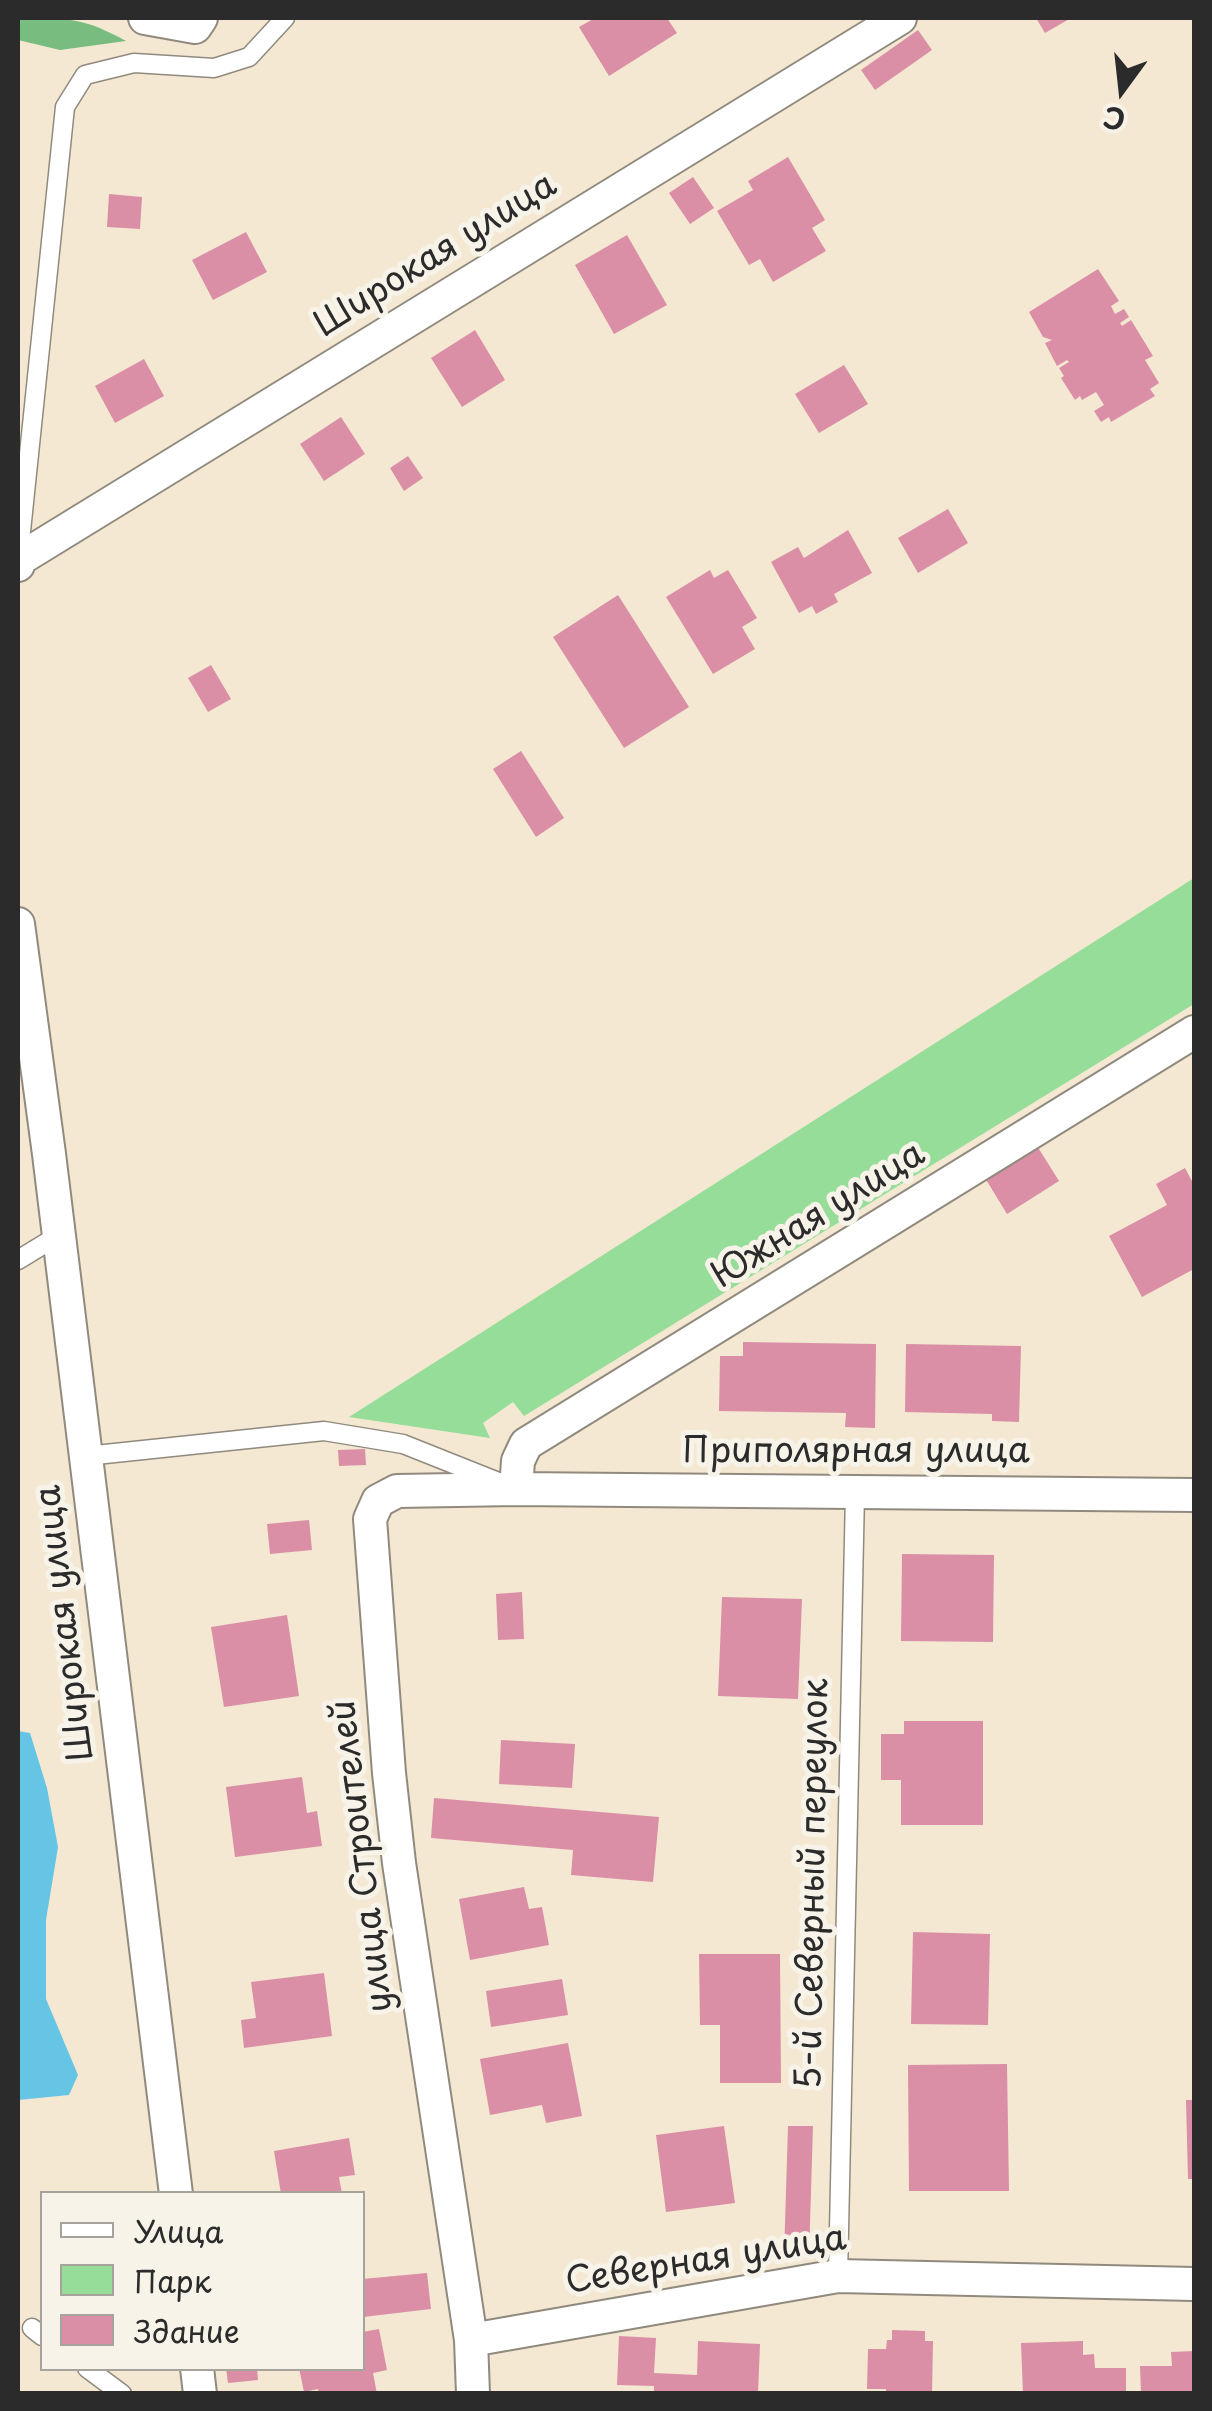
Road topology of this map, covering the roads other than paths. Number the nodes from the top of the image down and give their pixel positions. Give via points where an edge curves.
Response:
1 (145, 18) edge
2 (201, 18) edge
3 (284, 18) edge
4 (900, 18) edge
5 (18, 562) edge
6 (18, 924) edge
7 (1194, 1032) edge
8 (59, 1234) junction
9 (18, 1260) edge
10 (86, 1456) junction
11 (516, 1489) junction
12 (855, 1493) junction
13 (1194, 1495) edge
14 (176, 2191) edge
15 (838, 2276) junction
16 (1194, 2284) edge
17 (470, 2340) junction
18 (91, 2371) edge
19 (122, 2394) edge
20 (473, 2394) edge

1 - 2 street via 195,27
3 - 5 lane via 249,57 214,68 134,63 85,74 66,107
4 - 5 street, Широкая улица
6 - 8 street, Широкая улица
7 - 11 street, Южная улица via 526,1444
8 - 9 lane
8 - 10 street, Широкая улица
10 - 11 lane via 334,1432 403,1444
10 - 14 street, Широкая улица
11 - 12 street, Приполярная улица
11 - 17 street, улица Строителей via 397,1491 378,1501 370,1519 389,1773
12 - 13 street, Приполярная улица
12 - 15 lane, 5-й Северный переулок
15 - 16 street, Северная улица
15 - 17 street, Северная улица
17 - 20 street, улица Строителей
18 - 19 lane

